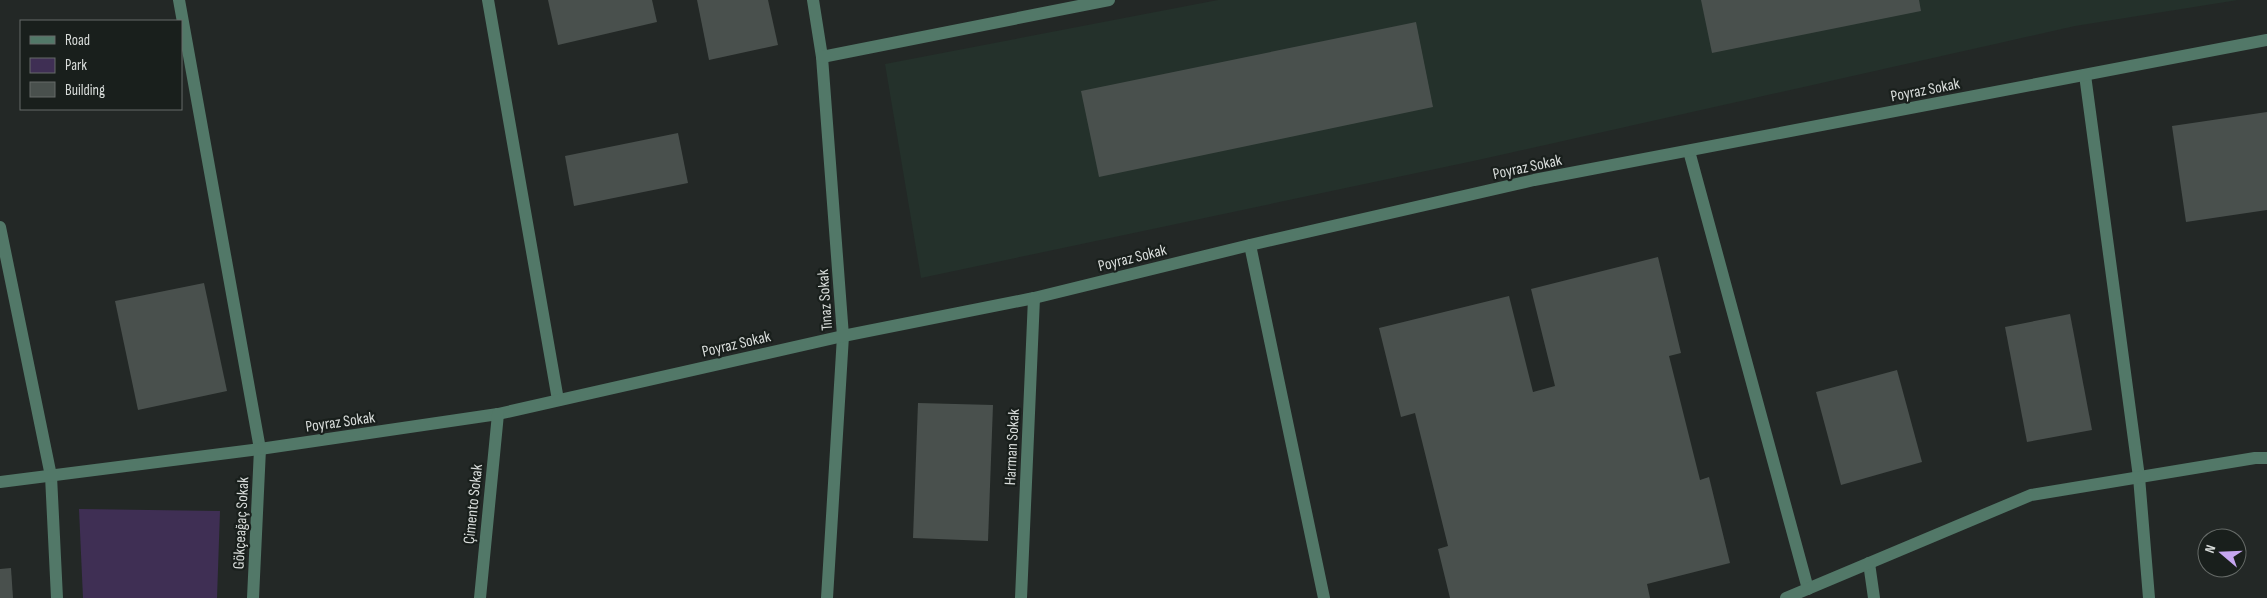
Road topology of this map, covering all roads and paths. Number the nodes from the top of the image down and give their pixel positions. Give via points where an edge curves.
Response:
1 (179, 0) edge
2 (488, 0) edge
3 (813, 0) edge
4 (1108, 0) edge
5 (2267, 40) edge
6 (822, 57) junction
7 (2085, 75) junction
8 (1689, 150) junction
9 (0, 227) edge
10 (1250, 245) junction
11 (1034, 298) junction
12 (843, 336) junction
13 (558, 400) junction
14 (498, 414) junction
15 (260, 449) junction
16 (2267, 458) edge
17 (51, 476) junction
18 (2139, 477) junction
19 (0, 482) edge
20 (1869, 563) junction
21 (1808, 589) junction
22 (57, 598) edge
23 (253, 598) edge
24 (480, 598) edge
25 (827, 598) edge
26 (1021, 598) edge
27 (1324, 598) edge
28 (1786, 598) edge
29 (1874, 598) edge
30 (2149, 598) edge

1 - 15 street, Gökçeağaç Sokak
2 - 13 street
3 - 6 street, Tınaz Sokak
4 - 6 street
5 - 7 street, Poyraz Sokak
6 - 12 street, Tınaz Sokak
7 - 8 street, Poyraz Sokak
7 - 18 street
8 - 10 street, Poyraz Sokak via 1534,180
8 - 21 street
9 - 17 street
10 - 11 street, Poyraz Sokak
10 - 27 street
11 - 12 street, Poyraz Sokak
11 - 26 street, Harman Sokak
12 - 13 street, Poyraz Sokak
12 - 25 street, Tınaz Sokak
13 - 14 street, Poyraz Sokak
14 - 15 street, Poyraz Sokak
14 - 24 street, Çimento Sokak
15 - 17 street, Poyraz Sokak
15 - 23 street, Gökçeağaç Sokak
16 - 18 street
17 - 19 street, Poyraz Sokak
17 - 22 street
18 - 20 street via 2031,496
18 - 30 street
20 - 21 street
20 - 29 street
21 - 28 street

